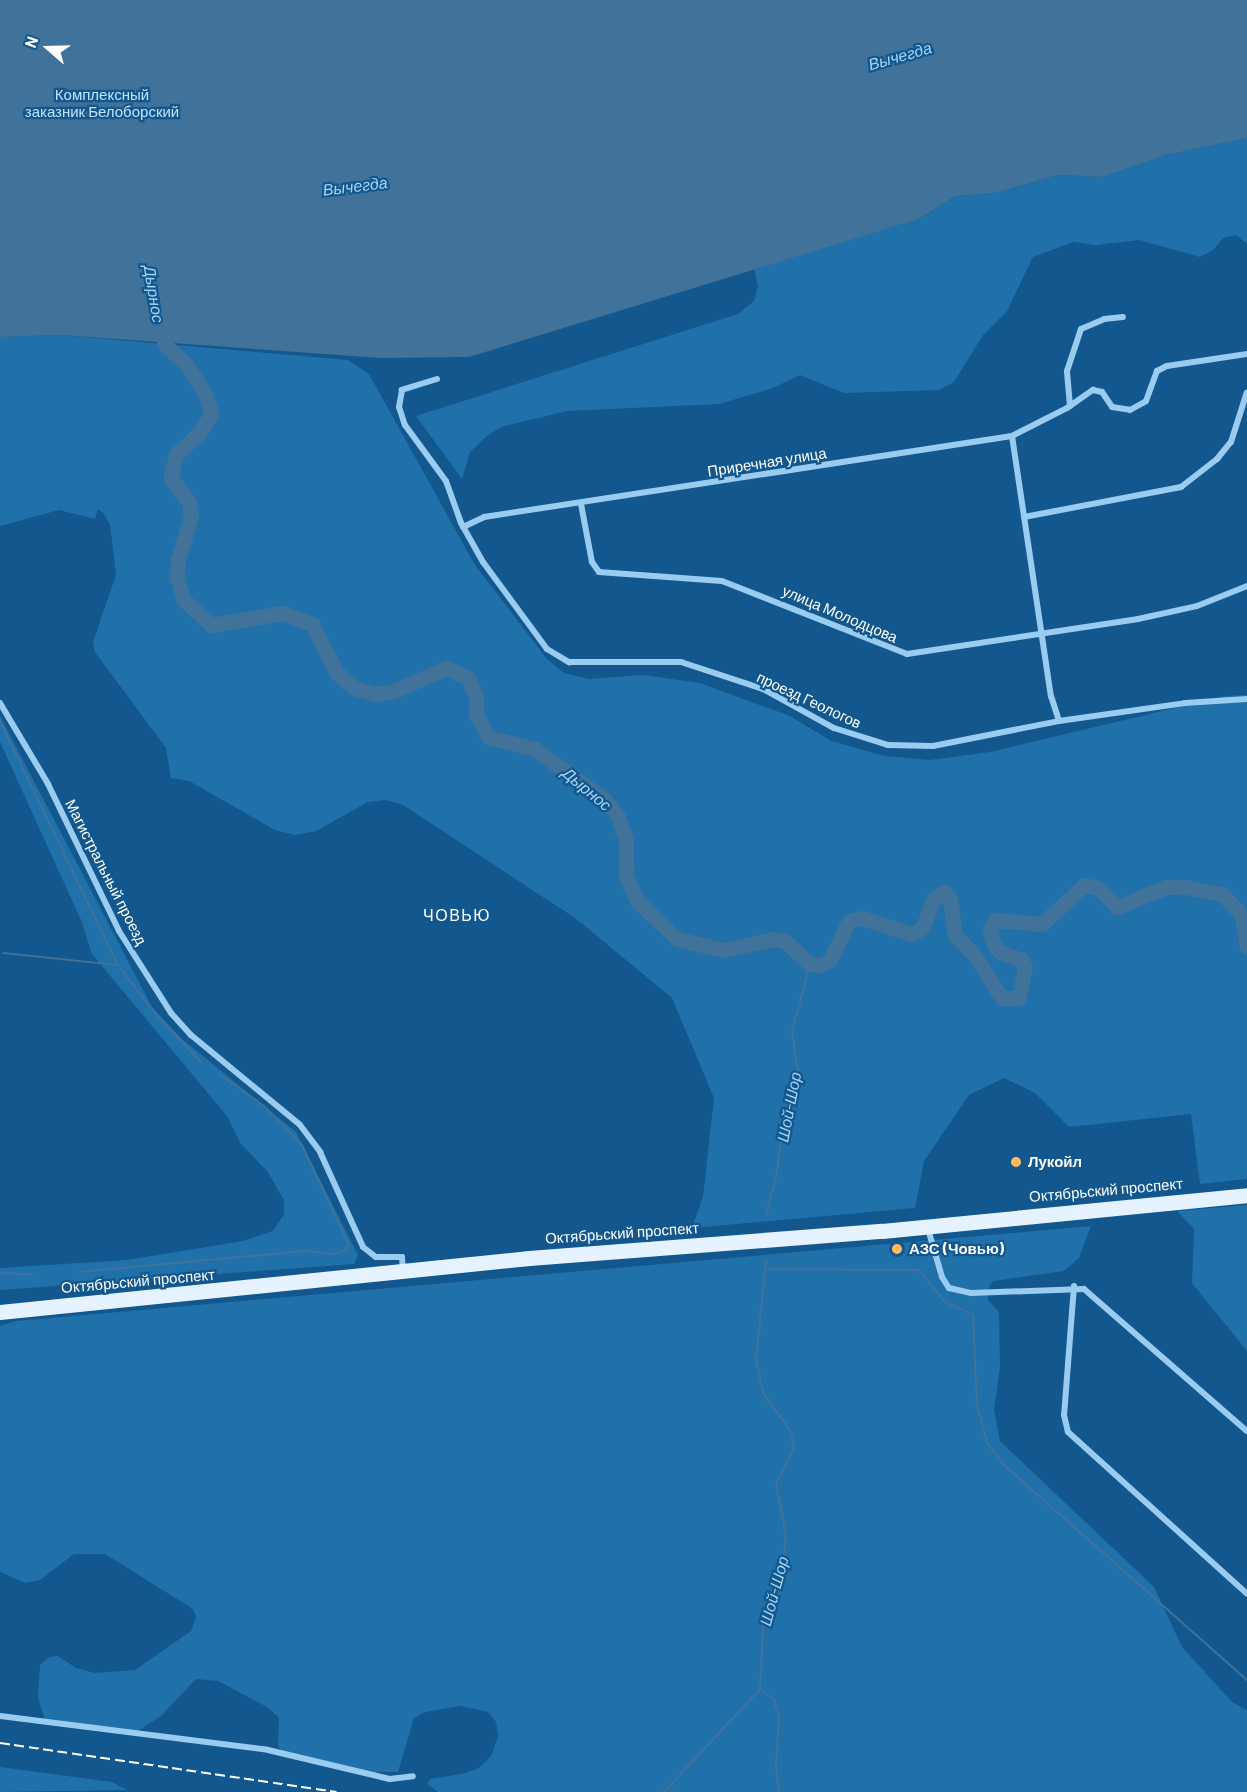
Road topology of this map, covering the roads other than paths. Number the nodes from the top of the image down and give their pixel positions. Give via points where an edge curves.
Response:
1 (1123, 317) dead end
2 (1247, 354) edge
3 (437, 379) dead end
4 (1247, 392) edge
5 (1070, 406) junction
6 (1012, 436) junction
7 (581, 504) junction
8 (1024, 517) junction
9 (463, 527) junction
10 (1247, 586) edge
11 (1041, 635) junction
12 (1247, 699) edge
13 (0, 703) edge
14 (1059, 721) junction
15 (1247, 1195) edge
16 (927, 1225) junction
17 (404, 1274) junction
18 (1074, 1286) junction
19 (0, 1312) edge
20 (1247, 1431) edge
21 (1247, 1594) edge
22 (0, 1716) edge
23 (413, 1776) dead end

1 - 5 street via 1104,319 1081,329 1067,371
2 - 5 street, Приречная улица via 1157,370 1140,407 1113,407 1102,392 1093,390
3 - 9 street, проезд Геологов via 402,390 399,407 409,432 446,481
4 - 8 street via 1231,442 1217,459 1181,487
5 - 6 street, Приречная улица
6 - 7 street, Приречная улица
6 - 8 street
7 - 9 street, Приречная улица via 483,517
7 - 11 street, улица Молодцова via 592,562 599,572 722,581 907,654
8 - 11 street
9 - 14 street, проезд Геологов via 533,632 548,649 569,662 681,662 763,689 834,728 888,745 933,746
10 - 11 street, улица Молодцова via 1197,606
11 - 14 street
12 - 14 street, проезд Геологов via 1185,703
13 - 17 street, Магистральный проезд via 48,784 119,931 171,1013 190,1035 300,1125 320,1152 363,1247 376,1257 402,1257
15 - 16 main road, Октябрьский проспект
16 - 17 main road, Октябрьский проспект via 529,1258
16 - 18 street via 949,1288 971,1293
17 - 19 main road, Октябрьский проспект
18 - 20 street via 1084,1289
18 - 21 street via 1064,1415 1068,1432
22 - 23 street via 268,1750 390,1779

